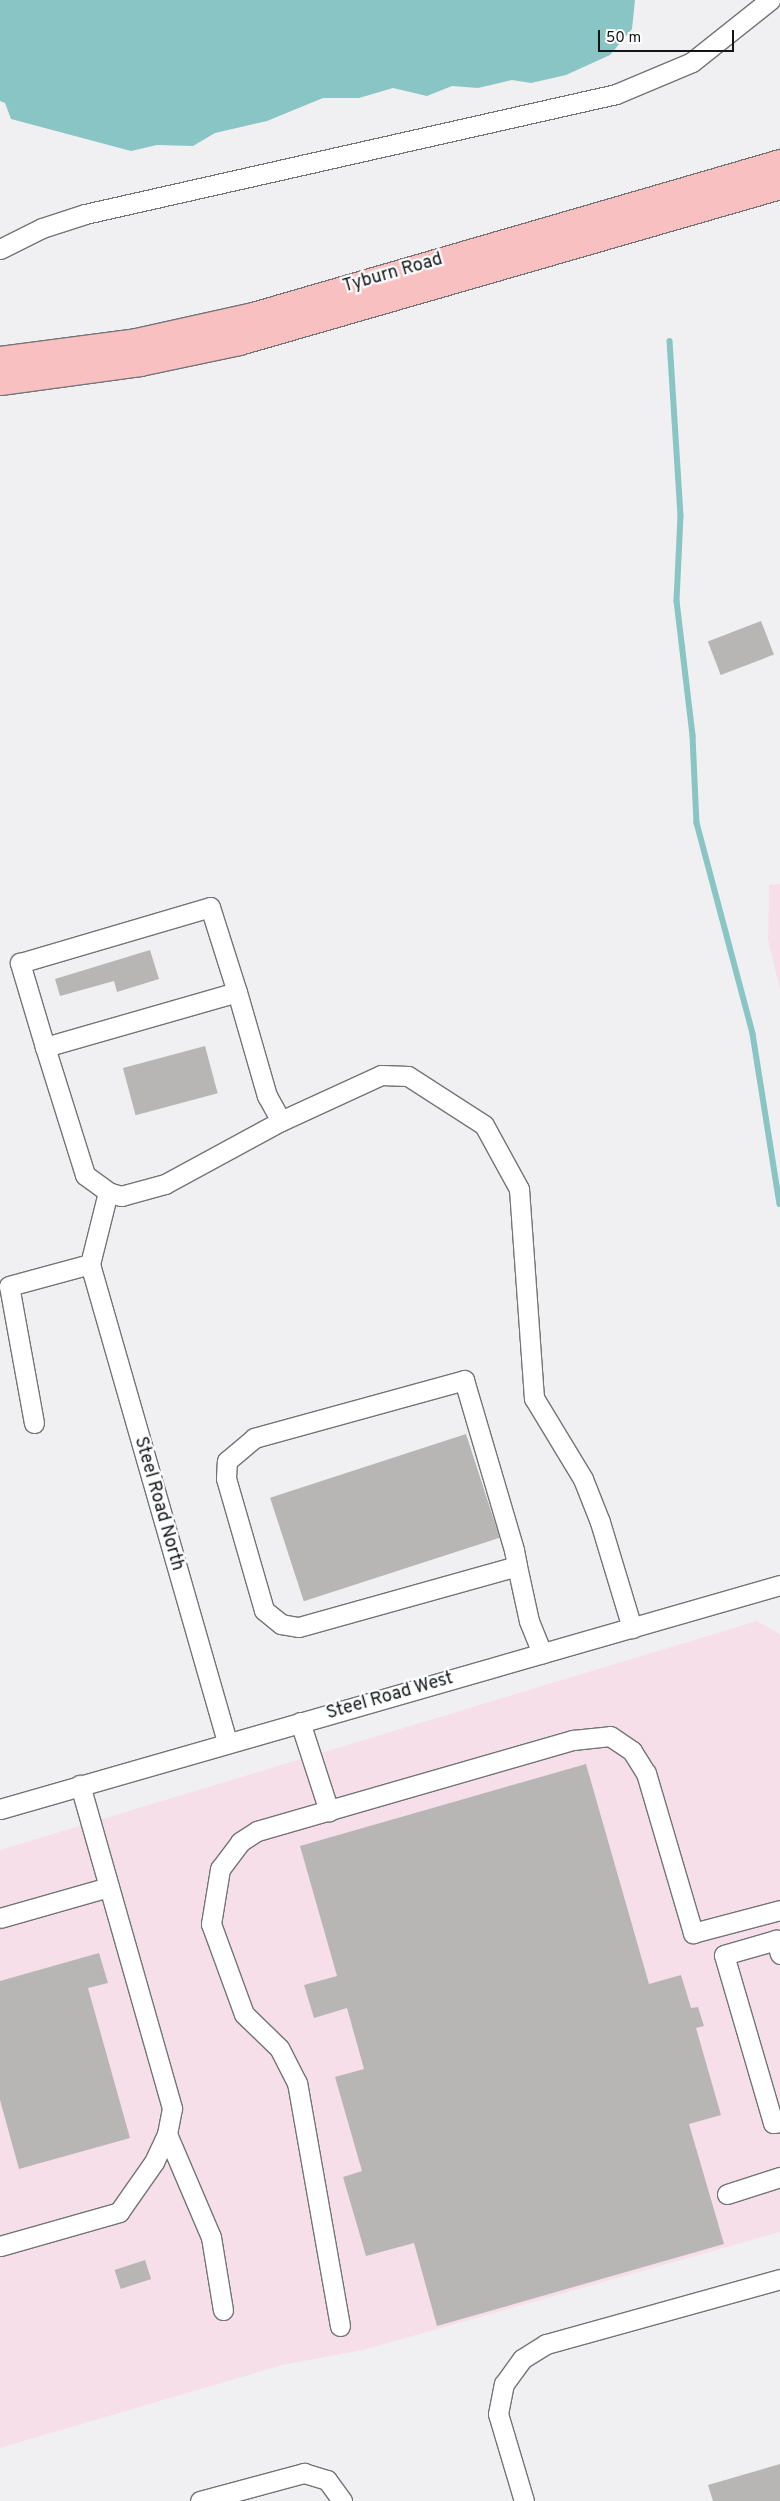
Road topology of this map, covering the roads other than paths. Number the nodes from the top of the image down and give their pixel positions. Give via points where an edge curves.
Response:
1 (770, 0) edge
2 (780, 162) edge
3 (780, 186) edge
4 (0, 249) edge
5 (0, 359) edge
6 (0, 382) edge
7 (237, 992) junction
8 (46, 1047) junction
9 (280, 1120) junction
10 (108, 1192) junction
11 (90, 1264) junction
12 (5, 1286) edge
13 (34, 1423) dead end
14 (517, 1566) junction
15 (780, 1585) edge
16 (632, 1628) junction
17 (542, 1654) junction
18 (300, 1722) junction
19 (227, 1743) junction
20 (80, 1786) junction
21 (0, 1809) edge
22 (328, 1811) junction
23 (109, 1887) junction
24 (780, 1910) edge
25 (0, 1918) edge
26 (780, 1954) edge
27 (780, 2122) edge
28 (167, 2134) junction
29 (780, 2177) edge
30 (727, 2194) dead end
31 (0, 2246) edge
32 (780, 2278) edge
33 (223, 2310) dead end
34 (340, 2326) dead end
35 (200, 2501) edge
36 (342, 2501) edge
37 (524, 2501) edge

1 - 4 street via 692,62 616,94 85,214 42,228
2 - 5 main road, Tyburn Road via 253,315 136,341
3 - 6 main road, Tyburn Road via 239,342 140,364
7 - 8 street
7 - 8 street via 210,908 20,963
7 - 9 street via 267,1096
8 - 10 street via 85,1175
9 - 10 street via 165,1184 121,1196
9 - 16 street via 381,1075 408,1076 484,1125 519,1189 534,1398 583,1479 600,1522
10 - 11 street
11 - 12 street
11 - 19 street, Steel Road North
12 - 13 street
14 - 14 street via 464,1380 254,1438 227,1461 226,1478 264,1610 281,1624 298,1627
14 - 17 street via 529,1621
15 - 16 street, Steel Road West
16 - 17 street, Steel Road West
17 - 18 street, Steel Road West
18 - 19 street, Steel Road West
18 - 22 street
19 - 20 street, Steel Road West
20 - 21 street, Steel Road West
20 - 23 street
22 - 24 street via 573,1740 610,1736 632,1751 646,1773 693,1933
22 - 34 street via 257,1831 240,1842 220,1870 211,1908 212,1924 244,2014 279,2048 297,2083
23 - 25 street
23 - 28 street via 172,2108
26 - 27 street via 776,1940 724,1955 773,2123
28 - 31 street via 119,2212
28 - 33 street via 211,2237
29 - 30 street
32 - 37 street via 546,2344 522,2359 504,2384 498,2414
35 - 36 street via 304,2473 327,2480

